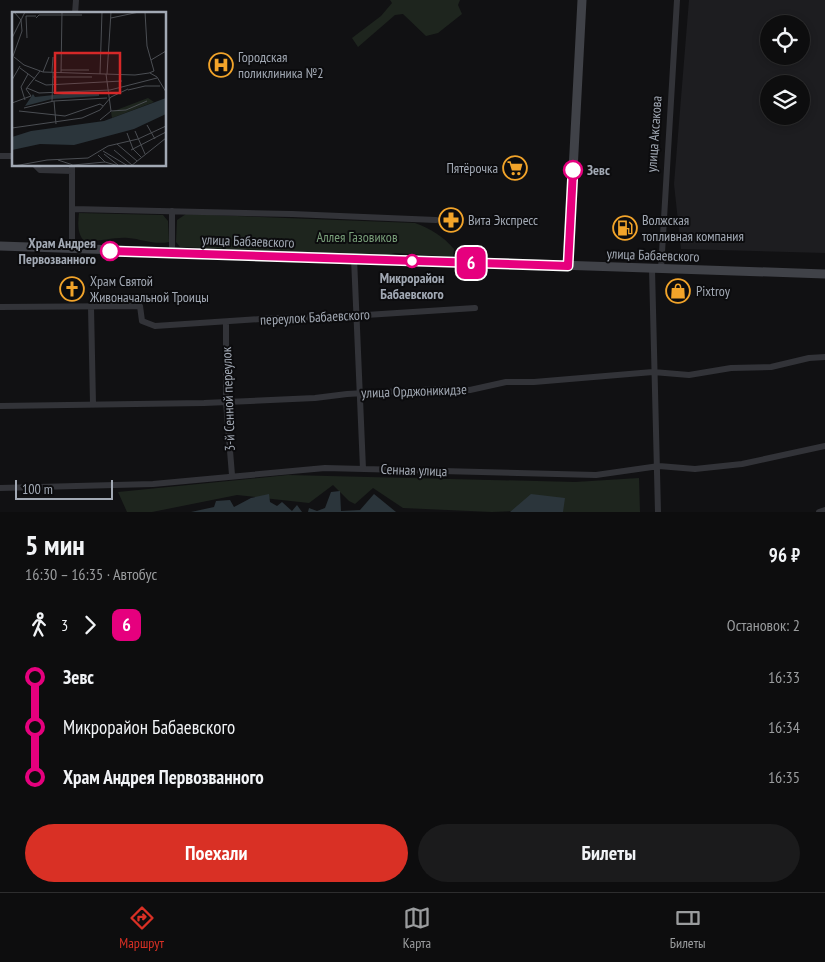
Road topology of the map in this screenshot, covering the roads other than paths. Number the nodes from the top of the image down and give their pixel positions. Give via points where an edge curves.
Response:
1 (582, 0) edge
2 (677, 0) edge
3 (36, 166) edge
4 (72, 168) edge
5 (72, 209) junction
6 (172, 211) junction
7 (436, 220) dead end
8 (0, 246) edge
9 (72, 250) junction
10 (172, 252) junction
11 (354, 258) junction
12 (568, 266) junction
13 (657, 269) junction
14 (825, 274) edge
15 (91, 307) junction
16 (0, 308) edge
17 (475, 308) dead end
18 (356, 316) junction
19 (226, 322) junction
20 (825, 357) edge
21 (653, 372) junction
22 (361, 393) junction
23 (226, 402) junction
24 (93, 404) junction
25 (0, 406) edge
26 (825, 446) edge
27 (658, 466) junction
28 (363, 469) junction
29 (232, 475) junction
30 (0, 488) edge
31 (825, 510) edge
32 (658, 512) edge
33 (819, 512) edge

1 - 12 main road
2 - 13 street, улица Аксакова
3 - 4 street via 40,170
4 - 5 street
5 - 6 street
5 - 9 street
6 - 7 street
6 - 10 street
8 - 9 main road, улица Бабаевского
9 - 10 main road, улица Бабаевского
10 - 11 main road, улица Бабаевского
11 - 12 main road, улица Бабаевского
11 - 18 street
12 - 13 main road, улица Бабаевского
13 - 14 main road, улица Бабаевского
13 - 21 street, улица Аксакова
15 - 16 street
15 - 19 street, переулок Бабаевского via 140,306 142,321 155,326
15 - 24 street
17 - 18 street, переулок Бабаевского
18 - 19 street, переулок Бабаевского
18 - 22 street
19 - 23 street, 3-й Сенной переулок
20 - 21 street, улица Орджоникидзе via 771,367 731,368 689,375
21 - 22 street, улица Орджоникидзе via 506,382 470,390
21 - 27 street, улица Аксакова
22 - 23 street, улица Орджоникидзе
22 - 28 street
23 - 24 street, улица Орджоникидзе
23 - 29 street, 3-й Сенной переулок
24 - 25 street, улица Орджоникидзе
26 - 27 street, Сенная улица via 742,464 695,469
27 - 28 street, Сенная улица via 596,476
27 - 32 street, улица Аксакова
28 - 29 street, Сенная улица via 325,468
29 - 30 street, Сенная улица via 153,484
31 - 33 street

